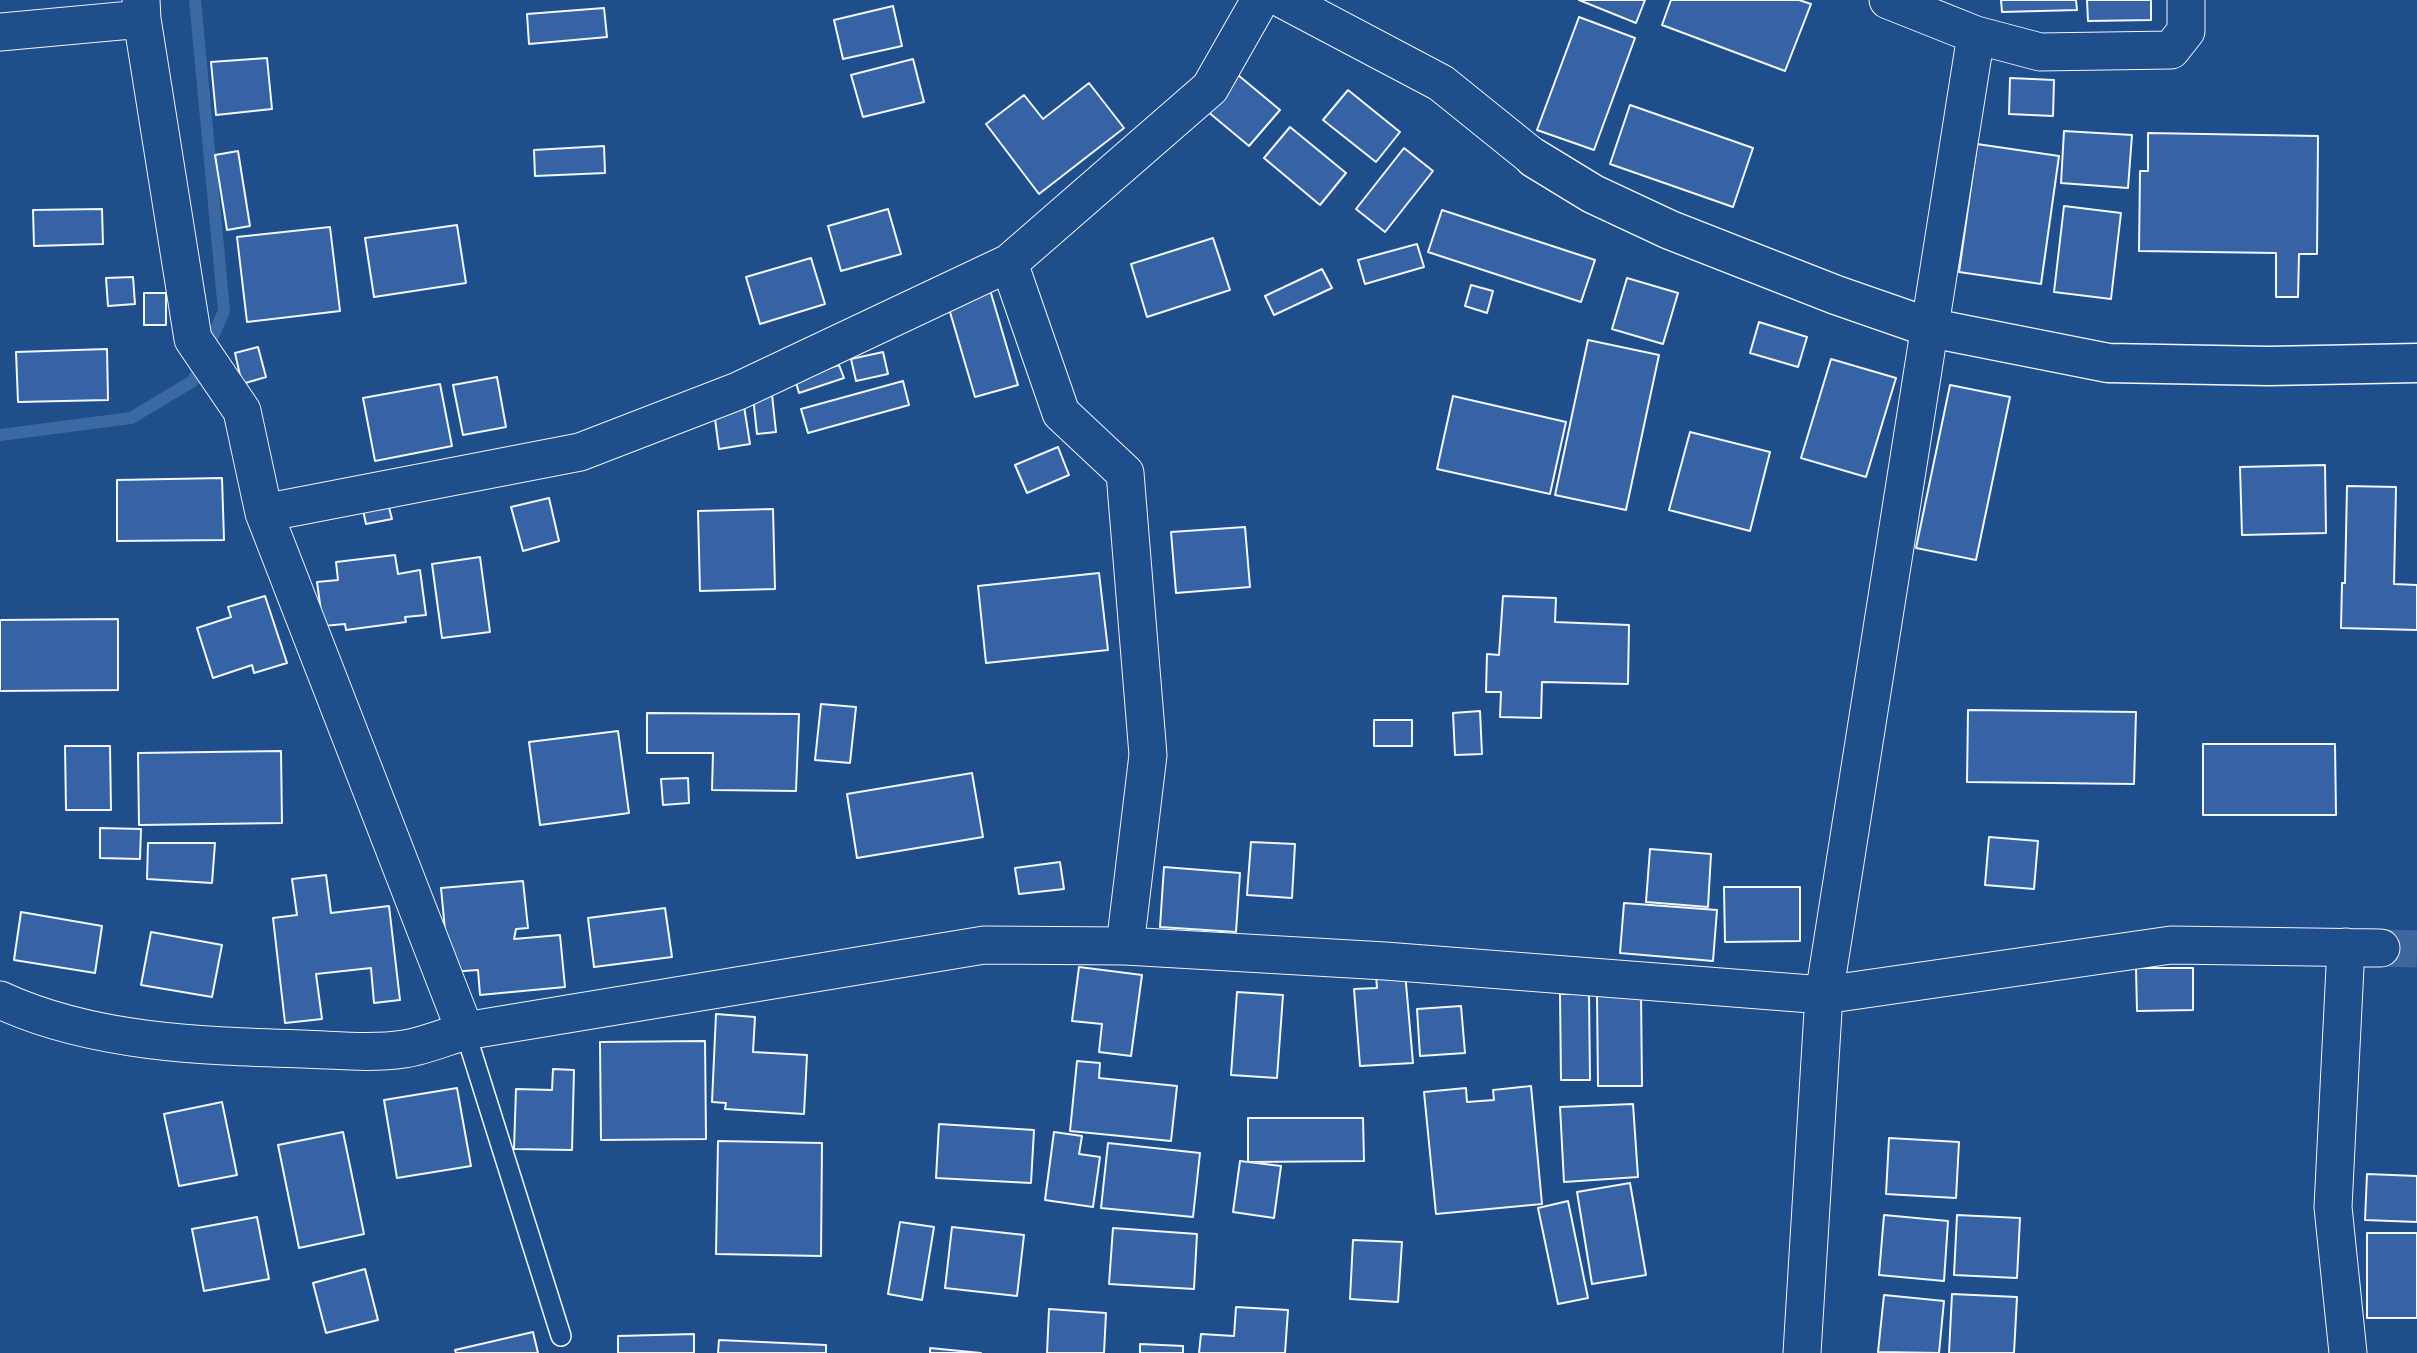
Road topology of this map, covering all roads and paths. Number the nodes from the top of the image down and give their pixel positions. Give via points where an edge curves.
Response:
1 (1259, 0) edge
2 (1284, 0) edge
3 (1888, 0) edge
4 (2186, 0) edge
5 (142, 10) edge
6 (0, 32) edge
7 (1976, 35) junction
8 (1534, 158) joint
9 (1009, 263) junction
10 (1931, 328) junction
11 (2417, 363) edge
12 (264, 513) junction
13 (1125, 946) junction
14 (1824, 995) junction
15 (0, 1000) edge
16 (465, 1031) junction
17 (561, 1336) dead end
18 (1802, 1353) edge
19 (2348, 1353) edge

1 - 9 street via 1210,88
2 - 8 street via 1441,83
3 - 7 street
4 - 7 street via 2186,31 2171,50 2040,52
5 - 6 street
5 - 12 street via 193,339 242,411
7 - 10 street
8 - 10 street via 1593,194 1670,230
9 - 12 street via 738,391 580,452
9 - 13 street via 1062,413 1125,473 1149,755
10 - 11 street via 2108,363
10 - 14 street
12 - 16 street
13 - 14 street
13 - 16 street via 984,945
14 - 18 street
14 - 19 street via 2171,945 2364,947 2333,1207
15 - 16 street via 32,1015 127,1036 227,1047 404,1049
16 - 17 lane

